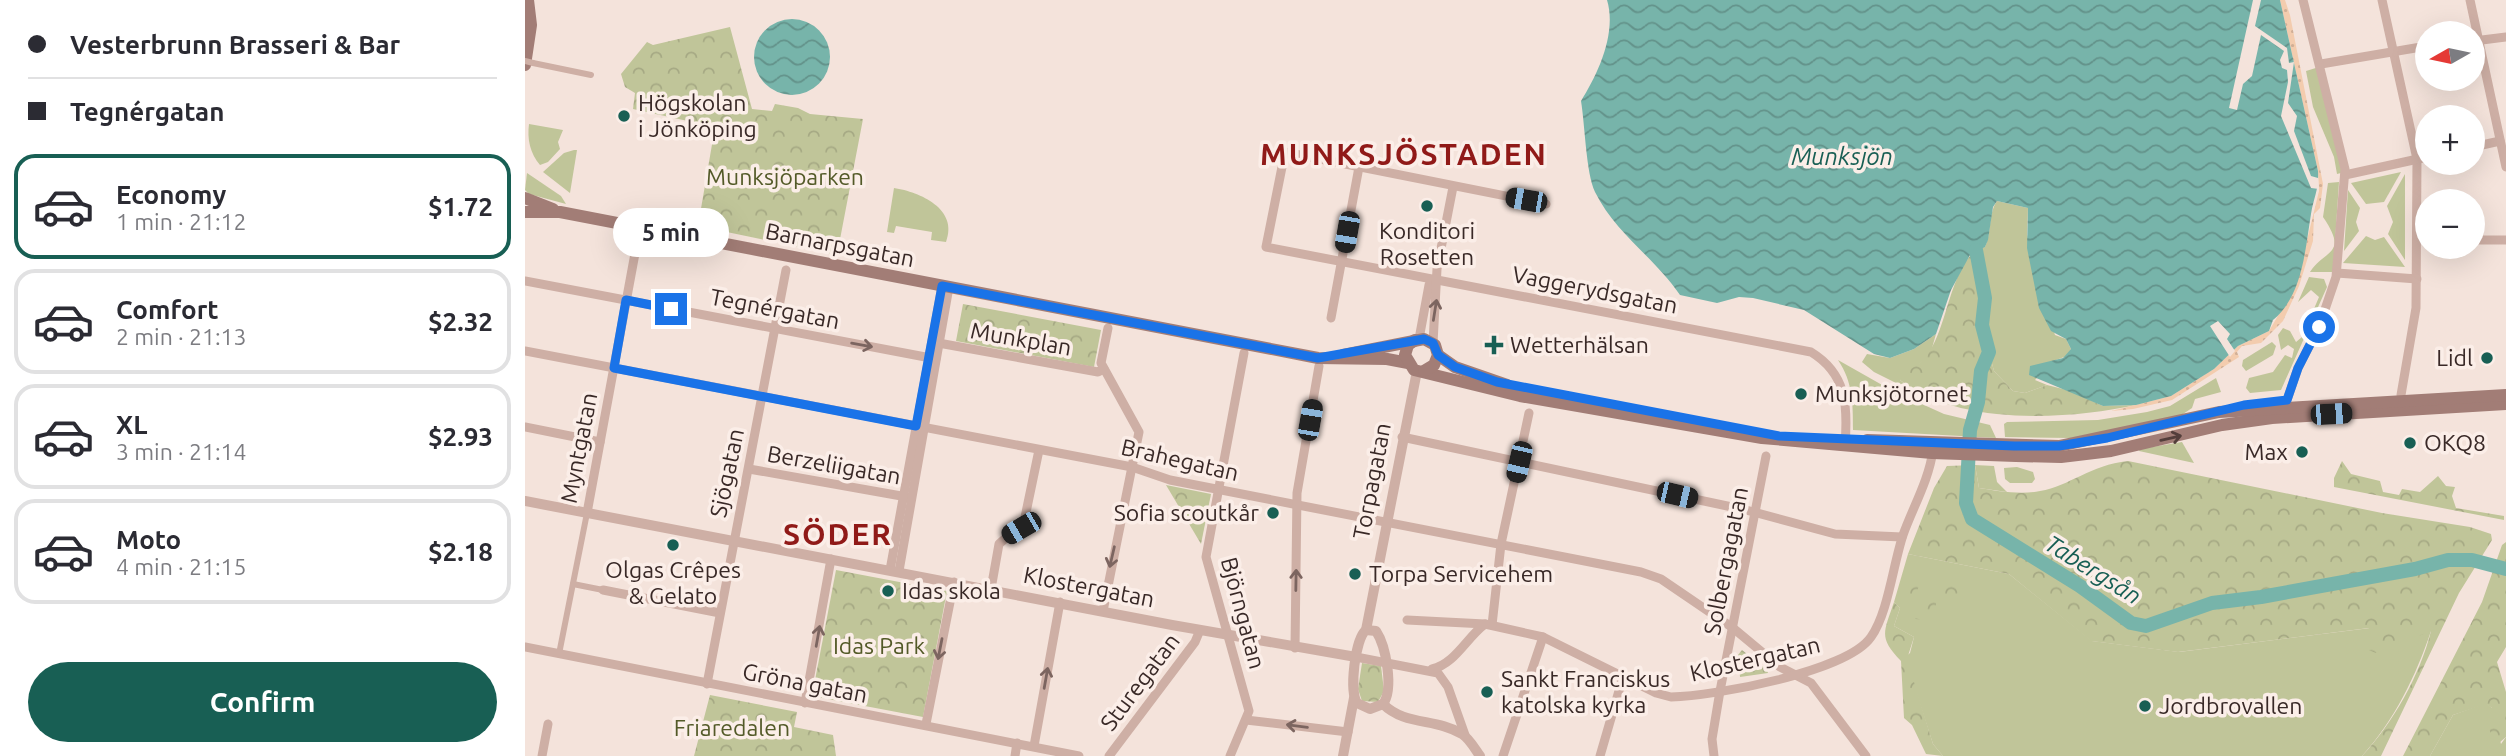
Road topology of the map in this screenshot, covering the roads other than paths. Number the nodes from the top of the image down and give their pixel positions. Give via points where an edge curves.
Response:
1 (528, 0) edge
2 (2303, 0) edge
3 (2382, 0) edge
4 (2470, 0) edge
5 (2473, 21) edge
6 (2506, 37) edge
7 (2485, 39) edge
8 (2415, 47) edge
9 (2393, 50) junction
10 (528, 63) edge
11 (2321, 64) junction
12 (591, 75) dead end
13 (2485, 78) edge
14 (2415, 132) edge
15 (2500, 141) junction
16 (2485, 144) edge
17 (2415, 160) edge
18 (1359, 167) junction
19 (2506, 167) edge
20 (2345, 175) junction
21 (1453, 187) junction
22 (525, 198) edge
23 (1546, 204) dead end
24 (525, 212) edge
25 (560, 212) junction
26 (2485, 240) edge
27 (2506, 240) edge
28 (636, 248) dead end
29 (2420, 259) edge
30 (1342, 261) junction
31 (786, 270) dead end
32 (2337, 273) junction
33 (1436, 278) junction
34 (2417, 279) junction
35 (525, 281) edge
36 (945, 287) junction
37 (626, 300) junction
38 (1331, 318) dead end
39 (1108, 328) dead end
40 (775, 329) junction
41 (1417, 339) junction
42 (935, 343) junction
43 (1435, 349) junction
44 (525, 351) edge
45 (1244, 354) dead end
46 (932, 358) junction
47 (1318, 362) junction
48 (614, 368) junction
49 (1416, 368) junction
50 (1104, 369) junction
51 (2506, 394) edge
52 (2401, 395) junction
53 (762, 396) junction
54 (2287, 400) junction
55 (2506, 404) edge
56 (2219, 412) junction
57 (1529, 413) dead end
58 (525, 427) edge
59 (920, 427) junction
60 (1402, 437) junction
61 (600, 442) junction
62 (1845, 442) junction
63 (1933, 447) junction
64 (1039, 450) junction
65 (1982, 450) junction
66 (1766, 456) dead end
67 (1519, 462) junction
68 (1132, 467) junction
69 (749, 469) junction
70 (1219, 489) junction
71 (908, 498) junction
72 (525, 501) edge
73 (1297, 506) junction
74 (587, 513) junction
75 (1754, 514) junction
76 (1385, 522) junction
77 (1902, 537) junction
78 (733, 540) junction
79 (1501, 544) junction
80 (831, 559) junction
81 (895, 570) junction
82 (954, 582) junction
83 (573, 584) junction
84 (991, 589) junction
85 (603, 590) joint
86 (1371, 601) junction
87 (1060, 602) junction
88 (1103, 611) junction
89 (720, 613) junction
90 (1407, 620) dead end
91 (1488, 624) junction
92 (1733, 628) junction
93 (1199, 629) junction
94 (1366, 629) junction
95 (1229, 635) junction
96 (1543, 637) junction
97 (1381, 639) junction
98 (525, 647) edge
99 (1295, 648) junction
100 (559, 654) junction
101 (1356, 657) junction
102 (1384, 661) junction
103 (1430, 670) junction
104 (1797, 675) junction
105 (1623, 677) junction
106 (707, 684) junction
107 (1720, 691) junction
108 (1354, 698) junction
109 (805, 703) junction
110 (1384, 704) junction
111 (1363, 707) junction
112 (1350, 717) junction
113 (1246, 720) junction
114 (548, 724) dead end
115 (926, 724) junction
116 (1347, 732) junction
117 (1465, 735) junction
118 (1017, 743) junction
119 (1034, 746) junction
120 (542, 756) edge
121 (1015, 756) edge
122 (1079, 756) edge
123 (1109, 756) edge
124 (1230, 756) edge
125 (1343, 756) edge
126 (1480, 756) edge
127 (1503, 756) edge
128 (1600, 756) edge
129 (1714, 756) edge
130 (1866, 756) edge

1 - 10 main road
2 - 11 street
3 - 9 street
4 - 5 street
6 - 7 street
8 - 9 street
9 - 11 street
9 - 14 street
10 - 12 street
11 - 20 street
13 - 15 street
15 - 16 street
15 - 19 street
17 - 20 street
18 - 21 street
18 - 30 street
18 - 30 street, Vaggerydsgatan via 1285,152 1266,247
20 - 32 street
21 - 23 street
21 - 33 street
22 - 25 main road, Barnarpsgatan
24 - 25 main road, Barnarpsgatan
25 - 36 main road, Barnarpsgatan
26 - 27 street
28 - 37 street, Myntgatan
29 - 34 street
30 - 33 street, Vaggerydsgatan
30 - 38 street
31 - 40 street, Sjögatan
32 - 34 street
32 - 54 street
33 - 41 street via 1429,285
43 -> 33 street
33 - 62 street, Vaggerydsgatan via 1811,352 1827,363 1843,386
34 - 52 street
35 - 37 street, Tegnérgatan
36 - 42 street
36 - 47 main road, Barnarpsgatan
37 - 40 street, Tegnérgatan
37 - 48 street, Myntgatan
39 - 50 street via 1101,363
40 -> 46 street, Tegnérgatan
40 - 53 street, Sjögatan
41 - 43 main road, Barnarpsgatan
41 - 47 main road, Barnarpsgatan
41 - 49 main road via 1406,350
42 - 46 street
42 - 50 street, Munkplan via 1098,372
43 - 49 main road via 1434,365
43 - 62 main road, Barnarpsgatan via 1455,367 1533,391 1779,436
44 - 48 street, Brahegatan
45 - 70 street, Björngatan
46 - 59 street
47 - 49 main road, Barnarpsgatan via 1387,359
47 - 73 street
48 - 53 street, Brahegatan
48 - 61 street, Myntgatan
49 - 60 street, Torpagatan
49 - 62 main road, Barnarpsgatan via 1520,396 1629,416 1762,438
50 - 68 street via 1139,432
51 - 52 main road
51 - 56 main road
52 - 54 main road
53 - 59 street, Brahegatan
53 - 69 street, Sjögatan
54 - 56 main road
65 -> 55 main road via 2061,457 2271,418
56 - 65 main road via 2059,446
57 - 67 street
58 - 61 street
59 - 64 street, Brahegatan
59 - 71 street
60 - 67 street
60 - 76 street, Torpagatan
61 - 74 street, Myntgatan
62 - 63 main road, Barnarpsgatan
63 - 65 main road, Barnarpsgatan
63 - 77 street, Klostergatan via 1931,467
64 - 68 street, Brahegatan
64 - 84 street via 1024,522 999,544
66 - 75 street, Solbergagatan
67 - 75 street
67 - 79 street
68 - 70 street, Brahegatan
68 -> 88 street
69 - 71 street, Berzeliigatan
69 - 78 street, Sjögatan
70 - 73 street, Brahegatan
70 - 95 street, Björngatan via 1206,557
71 - 81 street
72 - 74 street, Klostergatan
73 - 76 street, Brahegatan
99 -> 73 street
74 - 78 street, Klostergatan
74 - 83 street, Myntgatan
75 - 77 street via 1835,534
75 - 92 street, Solbergagatan
76 - 79 street, Brahegatan
76 - 86 street, Torpagatan
77 - 104 street, Klostergatan via 1869,640 1848,656
78 - 80 street, Klostergatan
78 - 89 street, Sjögatan
79 - 91 street
79 - 92 street, Brahegatan via 1661,579
80 - 81 street, Klostergatan
109 -> 80 street
81 - 82 street, Klostergatan
82 - 84 street, Klostergatan
82 -> 115 street
83 - 85 street
83 - 100 street, Myntgatan
84 - 87 street, Klostergatan
85 - 89 street
86 - 94 street, Torpagatan
86 - 97 street, Torpagatan
87 - 88 street, Klostergatan
119 -> 87 street
88 - 93 street, Klostergatan
89 - 106 street, Sjögatan
90 - 91 street, Klostergatan
91 - 96 street, Klostergatan
91 - 103 street via 1471,634 1448,662
92 - 104 street, Brahegatan via 1780,667
92 - 107 street, Solbergagatan
93 - 95 street, Klostergatan
93 - 123 street, Sturegatan via 1195,642
94 - 97 street via 1376,631
94 - 101 street, Torpagatan
95 - 99 street, Klostergatan
95 - 113 street, Björngatan via 1249,711
96 - 105 street, Klostergatan
96 - 127 street
97 - 102 street, Torpagatan
98 - 100 street, Gröna gatan
99 - 101 street, Klostergatan
100 - 106 street, Gröna gatan
101 - 102 street
101 - 108 street, Torpagatan
102 - 103 street
102 - 110 street, Torpagatan via 1388,692
103 - 117 street via 1438,673 1447,687
104 - 107 street, Klostergatan
104 - 130 street, Brahegatan via 1811,683
105 - 107 street, Klostergatan via 1671,697
105 - 128 street
106 - 109 street, Gröna gatan
107 - 129 street, Solbergagatan via 1712,739
108 - 111 street
108 - 112 street
109 - 115 street, Gröna gatan
110 - 111 street via 1377,709
110 - 117 street via 1402,718
111 - 112 street
112 - 116 street
116 -> 113 street
113 - 124 street, Björngatan
114 - 120 street
115 - 118 street, Gröna gatan
116 - 125 street
117 - 126 street
118 - 119 street, Gröna gatan
118 - 121 street
119 - 122 street, Gröna gatan

